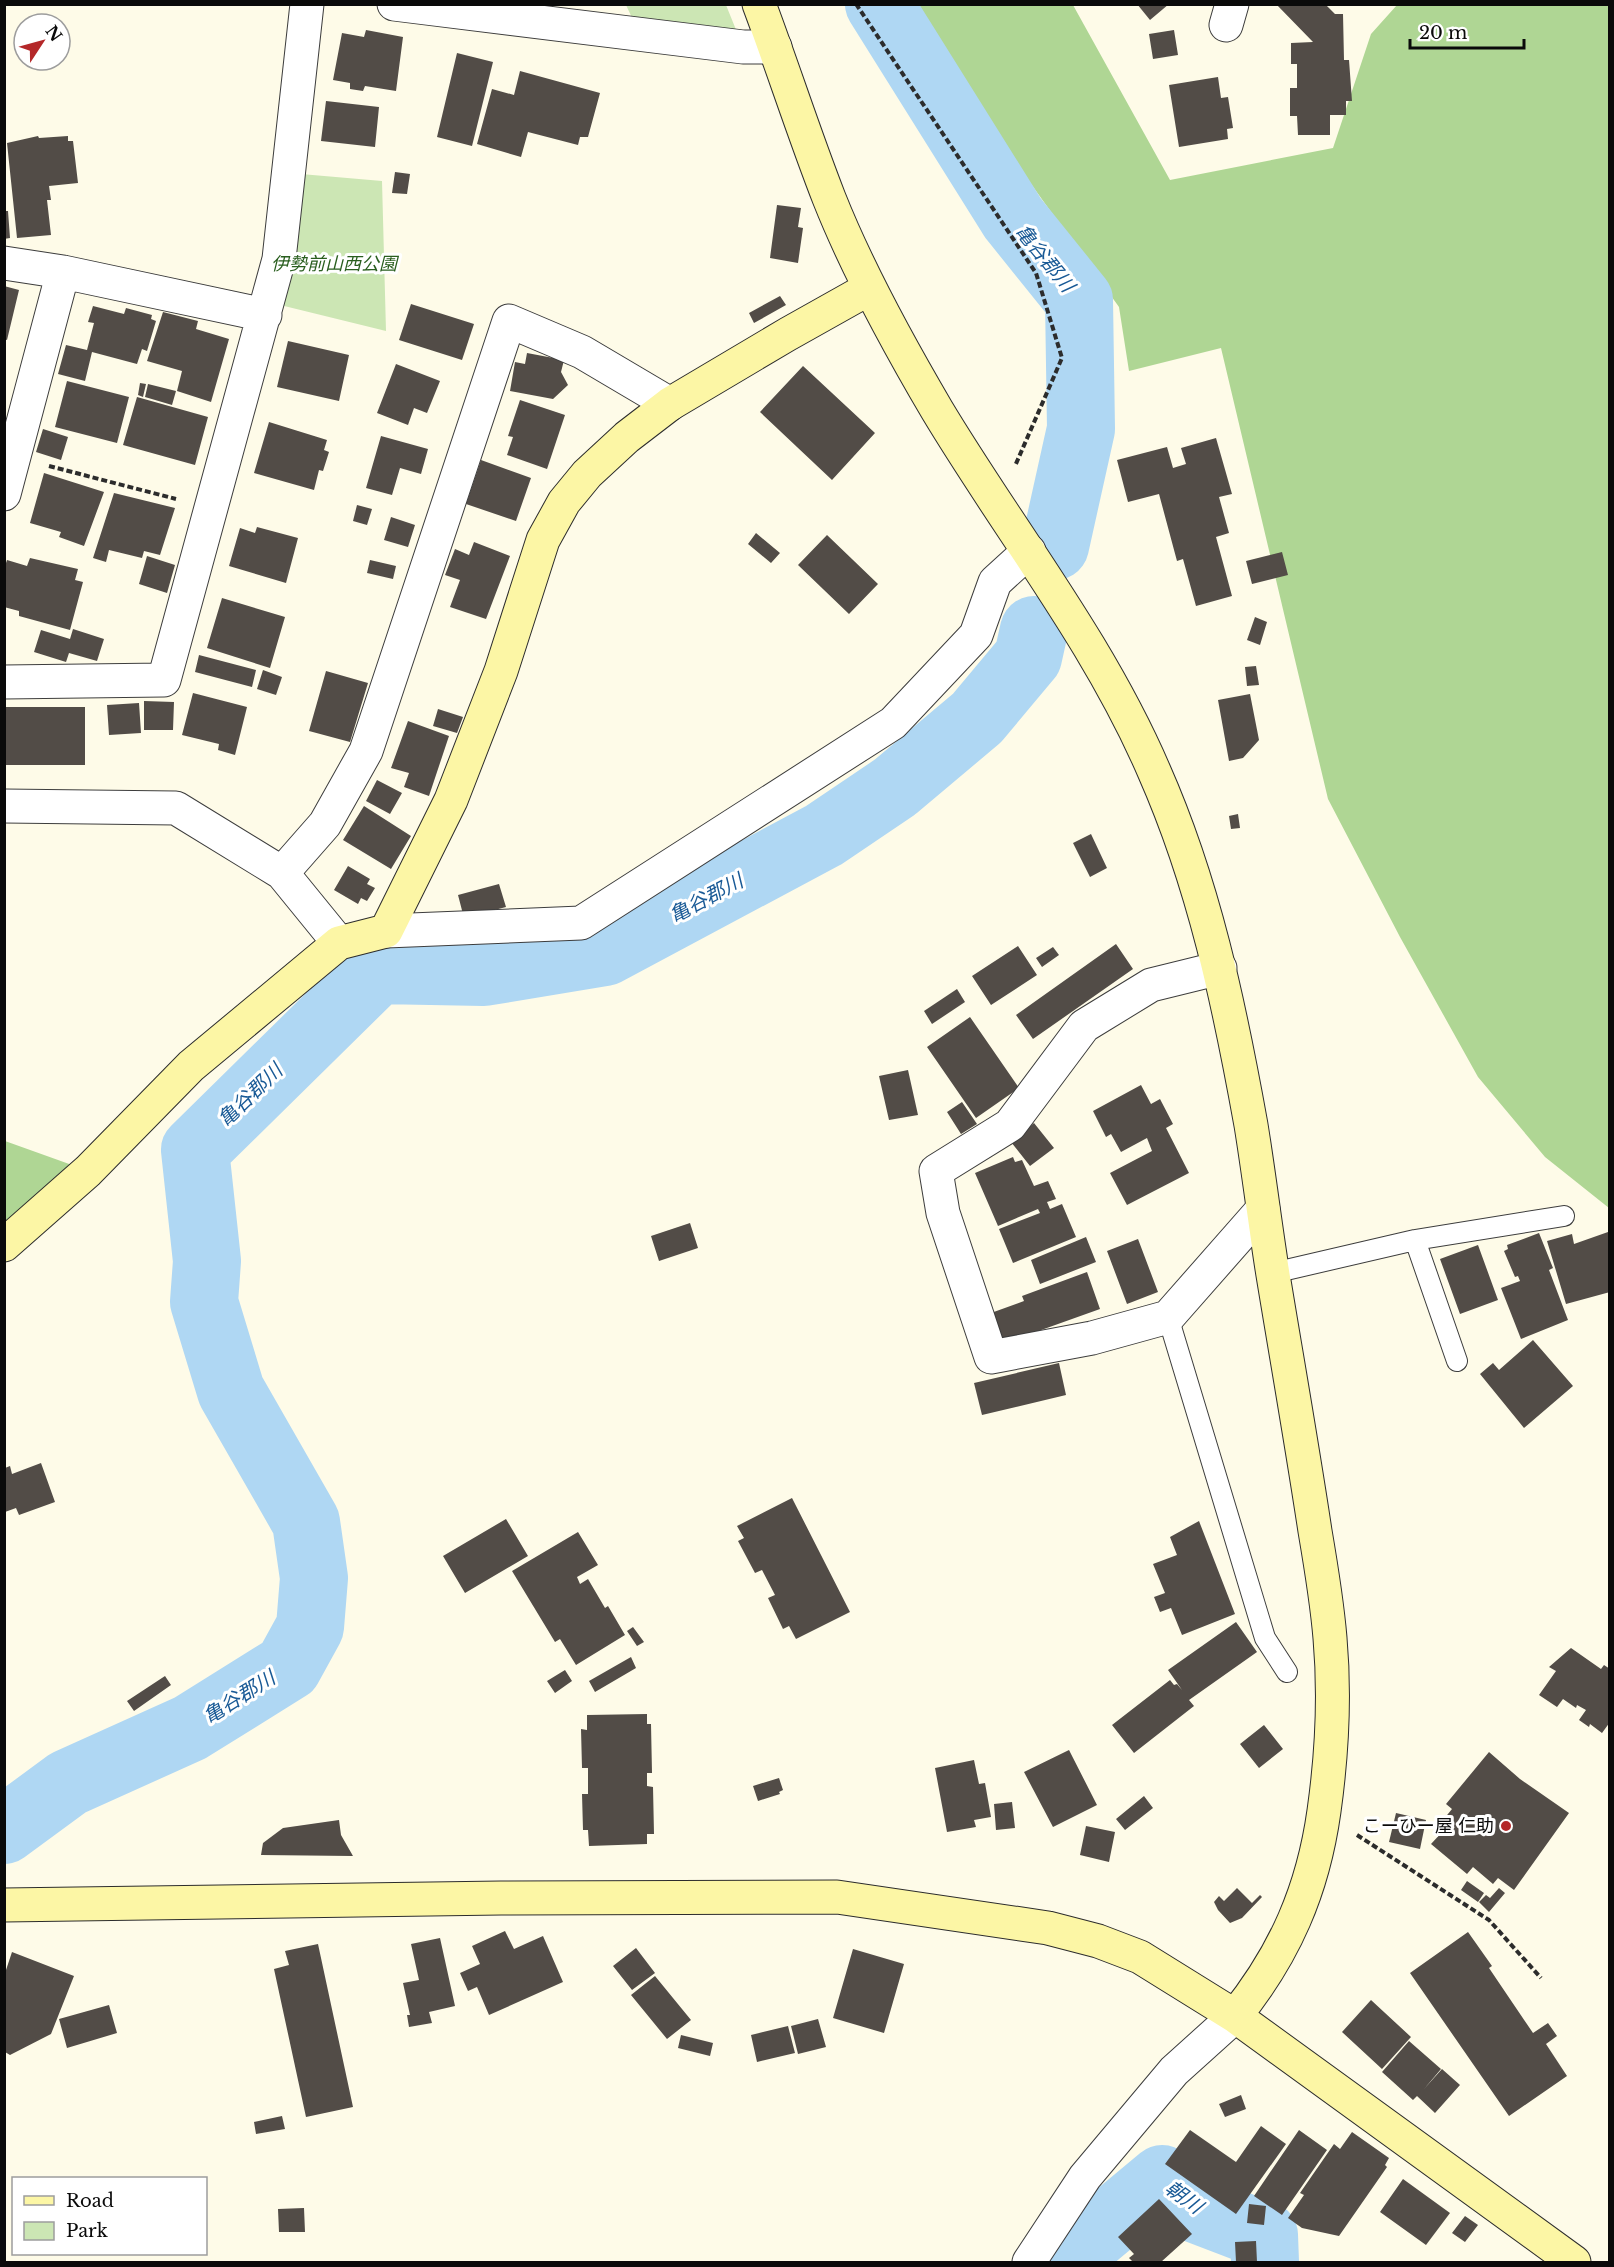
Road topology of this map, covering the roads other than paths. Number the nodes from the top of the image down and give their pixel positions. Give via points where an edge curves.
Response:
1 (307, 4) edge
2 (393, 4) edge
3 (759, 4) edge
4 (609, 18) edge
5 (775, 47) junction
6 (4, 263) edge
7 (63, 272) junction
8 (870, 288) junction
9 (265, 315) junction
10 (670, 404) junction
11 (4, 494) edge
12 (1029, 551) junction
13 (4, 682) edge
14 (4, 806) edge
15 (282, 873) junction
16 (386, 931) junction
17 (339, 943) junction
18 (1220, 968) junction
19 (1263, 1209) junction
20 (1564, 1216) dead end
21 (1414, 1240) junction
22 (4, 1245) edge
23 (1273, 1273) junction
24 (1168, 1317) junction
25 (1457, 1362) dead end
26 (1287, 1672) dead end
27 (5, 1906) edge
28 (1235, 2016) junction
29 (1029, 2262) edge
30 (1574, 2262) edge

1 - 9 street via 279,259
2 - 4 street
3 - 5 street
4 - 5 street via 743,47
5 - 8 street via 830,200
6 - 7 street
7 - 9 street
7 - 11 street
8 - 10 street
8 - 12 street via 937,410
9 - 13 street via 164,680
10 - 15 street via 582,352 509,321 366,751 324,824
10 - 16 street via 587,474 564,502 543,540 501,671 451,800
12 - 16 street via 995,582 976,635 893,723 581,923
12 - 18 street via 1110,679 1154,769 1194,874
14 - 15 street via 176,808
15 - 17 street
16 - 17 street
17 - 22 street via 191,1066 88,1171
18 - 19 street
18 - 24 street via 1151,985 1084,1026 1010,1125 936,1171 943,1213 991,1357 1092,1338
19 - 23 street
19 - 24 street
20 - 21 lane
21 - 23 lane
21 - 25 lane
23 - 28 street via 1330,1638 1332,1718 1324,1813 1306,1894 1258,1988
24 - 26 lane via 1265,1638
27 - 28 street via 837,1897 1047,1928 1098,1941 1140,1957
28 - 29 street via 1174,2071 1085,2177
28 - 30 street

